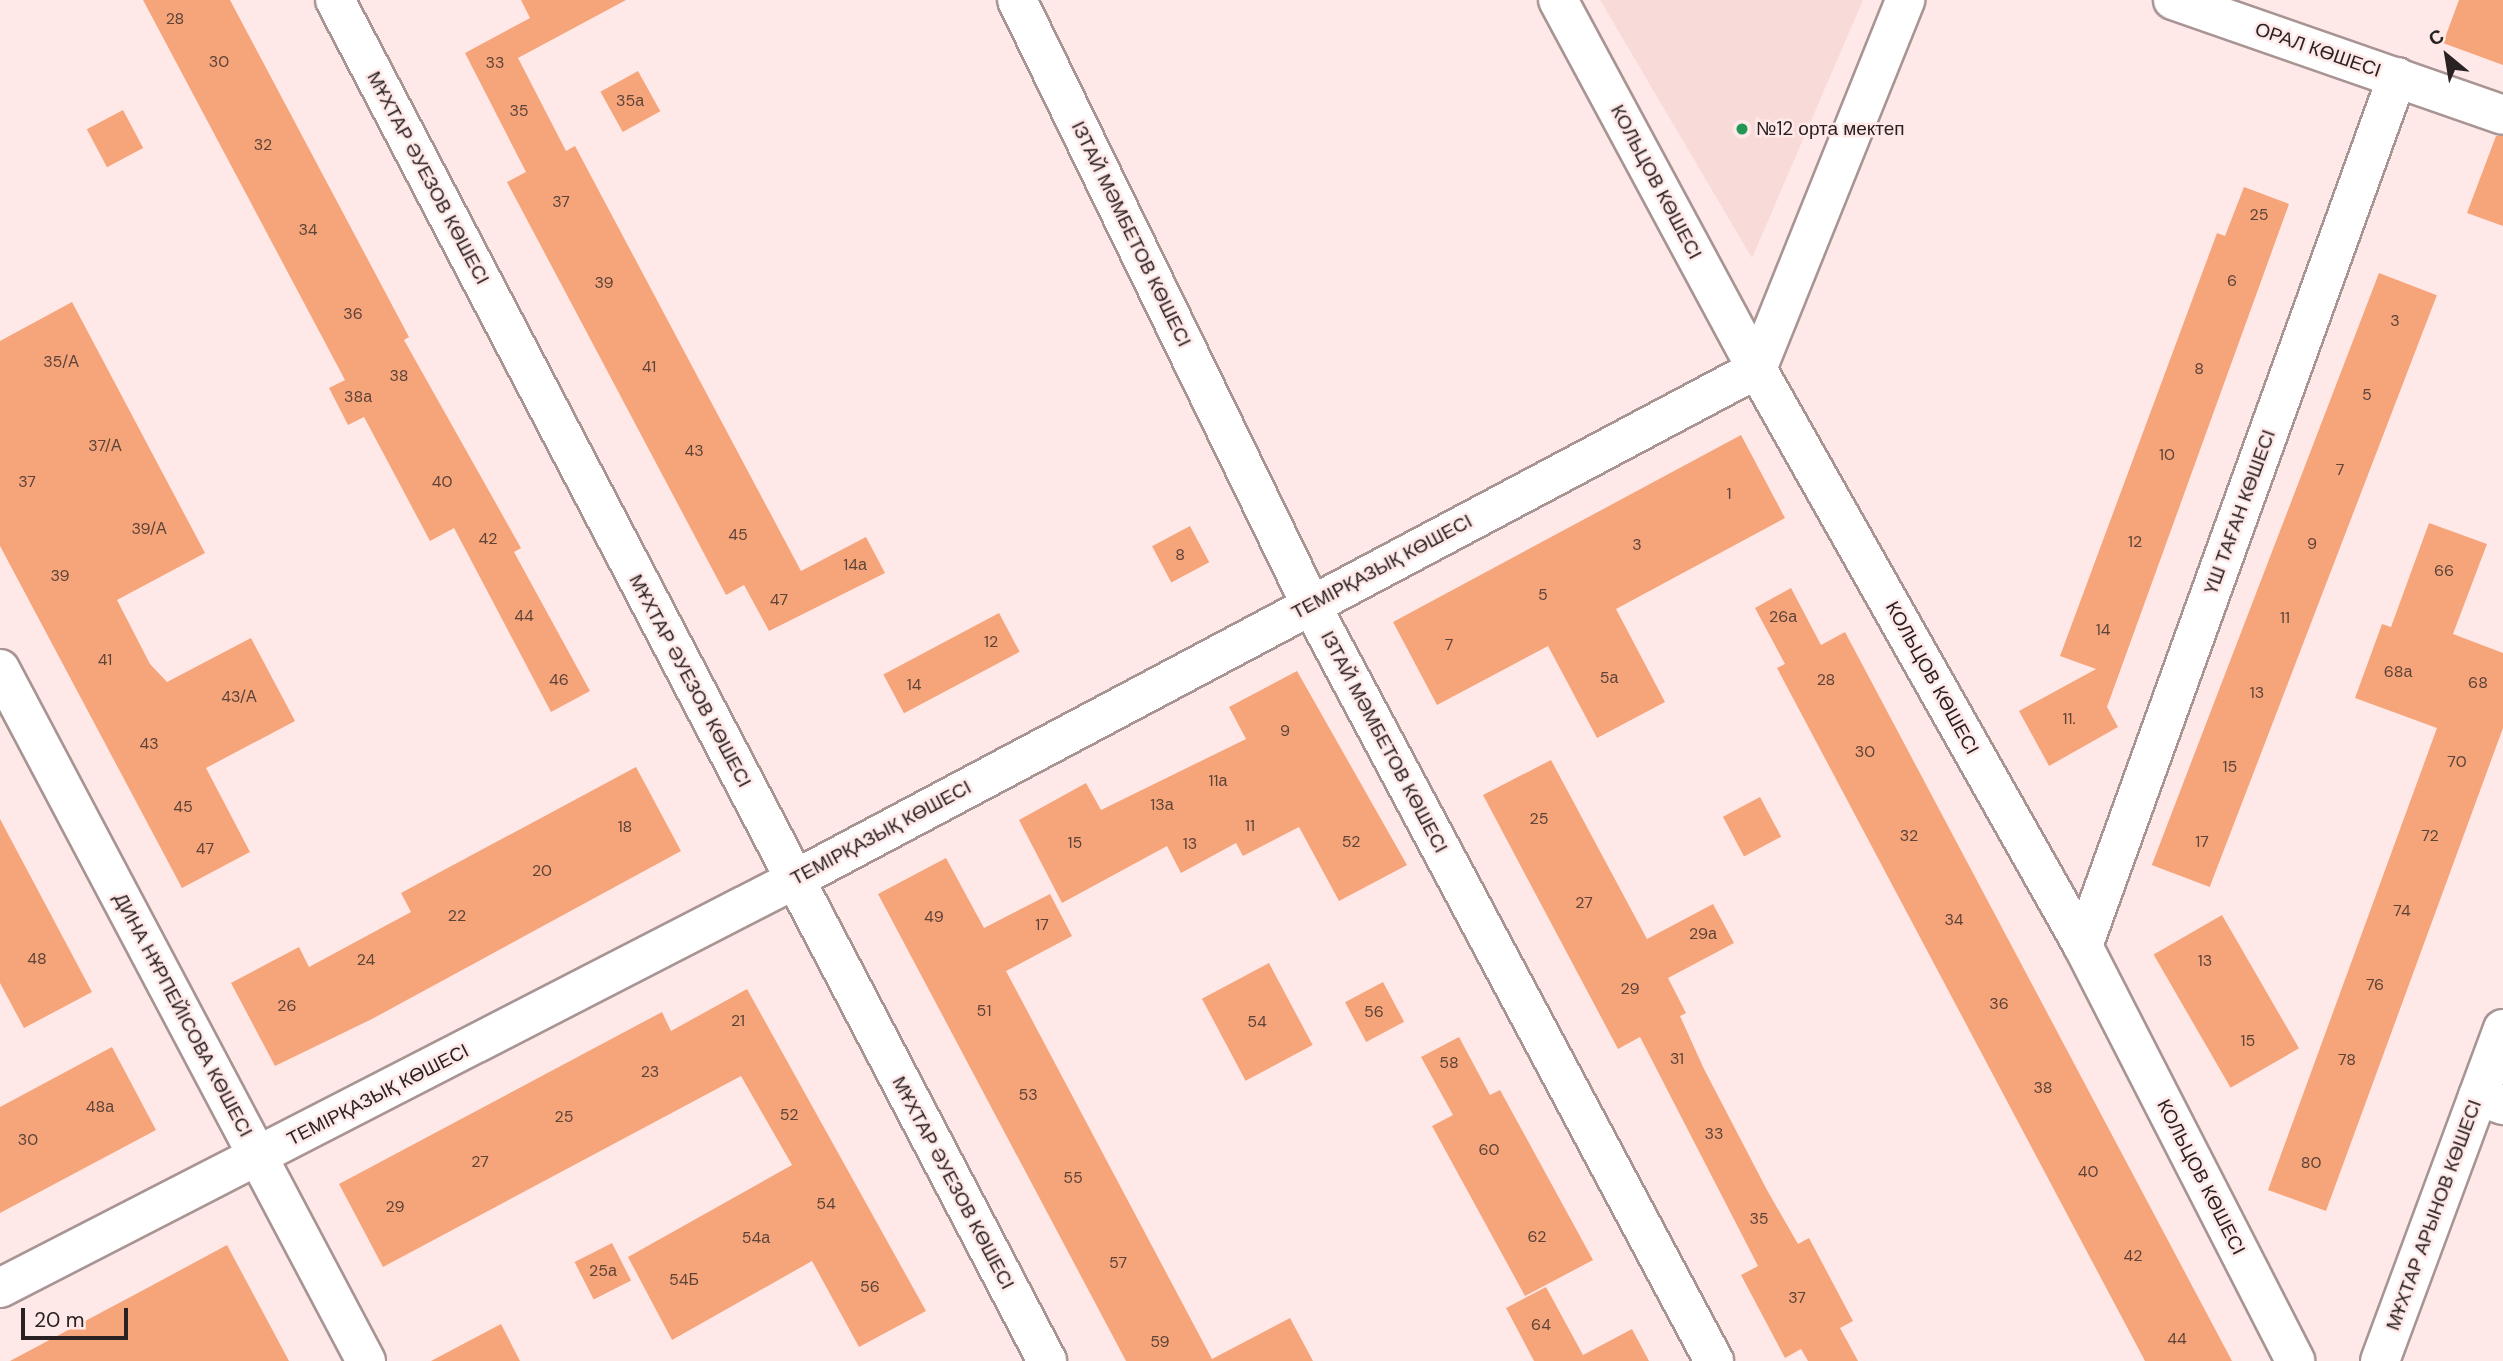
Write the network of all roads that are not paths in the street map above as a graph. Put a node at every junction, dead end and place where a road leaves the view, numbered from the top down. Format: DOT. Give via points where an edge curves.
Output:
graph roads {
  1 [pos="335,0"];
  2 [pos="1017,0"];
  3 [pos="1558,0"];
  4 [pos="1905,0"];
  5 [pos="2173,0"];
  6 [pos="2398,77"];
  7 [pos="2503,115"];
  8 [pos="1757,369"];
  9 [pos="1311,605"];
  10 [pos="0,669"];
  11 [pos="794,880"];
  12 [pos="2083,946"];
  13 [pos="2503,1029"];
  14 [pos="2490,1101"];
  15 [pos="259,1156"];
  16 [pos="0,1288"];
  17 [pos="366,1361"];
  18 [pos="1047,1361"];
  19 [pos="1714,1361"];
  20 [pos="2295,1361"];
  21 [pos="2380,1361"];
  1 -- 11 [label="street, МҰХТАР ӘУЕЗОВ КӨШЕСІ"];
  2 -- 9 [label="street, ІЗТАЙ МӘМБЕТОВ КӨШЕСІ"];
  3 -- 8 [label="street, КОЛЬЦОВ КӨШЕСІ"];
  4 -- 8 [label="street"];
  5 -- 6 [label="street, ОРАЛ КӨШЕСІ"];
  6 -- 7 [label="street, ОРАЛ КӨШЕСІ"];
  6 -- 12 [label="street, ҮШ ТАҒАН КӨШЕСІ"];
  8 -- 9 [label="street, ТЕМІРҚАЗЫҚ КӨШЕСІ"];
  8 -- 12 [label="street, КОЛЬЦОВ КӨШЕСІ"];
  9 -- 11 [label="street, ТЕМІРҚАЗЫҚ КӨШЕСІ"];
  9 -- 19 [label="street, ІЗТАЙ МӘМБЕТОВ КӨШЕСІ"];
  10 -- 15 [label="street, ДИНА НҰРПЕЙІСОВА КӨШЕСІ"];
  11 -- 15 [label="street, ТЕМІРҚАЗЫҚ КӨШЕСІ"];
  11 -- 18 [label="street, МҰХТАР ӘУЕЗОВ КӨШЕСІ"];
  12 -- 20 [label="street, КОЛЬЦОВ КӨШЕСІ"];
  13 -- 14 [label="street, МҰХТАР АРЫНОВ КӨШЕСІ"];
  14 -- 21 [label="street, МҰХТАР АРЫНОВ КӨШЕСІ"];
  15 -- 16 [label="street, ТЕМІРҚАЗЫҚ КӨШЕСІ"];
  15 -- 17 [label="street, ДИНА НҰРПЕЙІСОВА КӨШЕСІ"];
}
